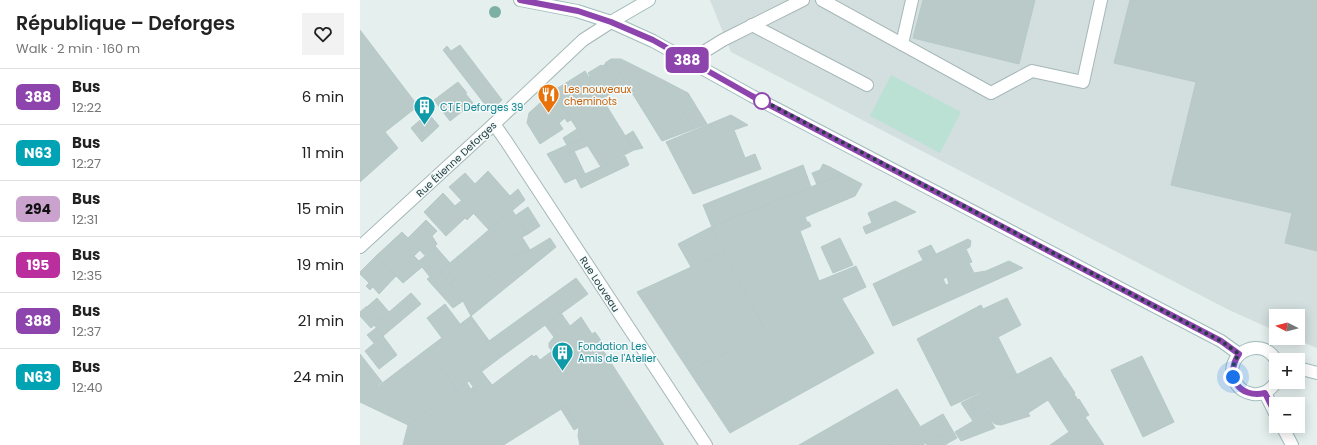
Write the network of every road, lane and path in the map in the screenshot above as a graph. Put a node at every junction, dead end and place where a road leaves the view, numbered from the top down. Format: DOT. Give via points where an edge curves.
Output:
graph roads {
  1 [pos="520,0"];
  2 [pos="648,0"];
  3 [pos="803,0"];
  4 [pos="822,0"];
  5 [pos="912,0"];
  6 [pos="1101,0"];
  7 [pos="611,22"];
  8 [pos="752,25"];
  9 [pos="902,44"];
  10 [pos="689,61"];
  11 [pos="867,85"];
  12 [pos="494,124"];
  13 [pos="360,247"];
  14 [pos="1271,353"];
  15 [pos="1239,354"];
  16 [pos="1305,370"];
  17 [pos="1317,373"];
  18 [pos="1271,389"];
  19 [pos="1265,393"];
  20 [pos="1269,401"];
  21 [pos="1286,433"];
  22 [pos="706,445"];
  23 [pos="1292,445"];
  1 -- 7 [label="main road" via="578,11"];
  2 -- 7 [label="main road, Rue Étienne Deforges"];
  3 -- 8 [label="main road"];
  4 -- 9 [label="main road"];
  5 -- 9 [label="main road"];
  6 -- 9 [label="main road" via="1083,82 1032,71 991,93"];
  7 -- 10 [label="main road" via="653,40"];
  7 -- 12 [label="main road, Rue Étienne Deforges" via="583,40"];
  8 -- 10 [label="main road"];
  8 -- 11 [label="main road"];
  10 -- 15 [label="main road" via="1221,341"];
  12 -- 13 [label="main road, Rue Étienne Deforges"];
  12 -- 22 [label="main road, Rue Louveau"];
  14 -- 15 [label="main road" via="1263,348 1254,347"];
  15 -- 19 [label="main road" via="1232,369 1236,384 1249,394"];
  16 -- 17 [label="main road"];
  18 -- 19 [label="main road"];
  19 -- 20 [label="main road"];
  21 -- 23 [label="main road"];
}
